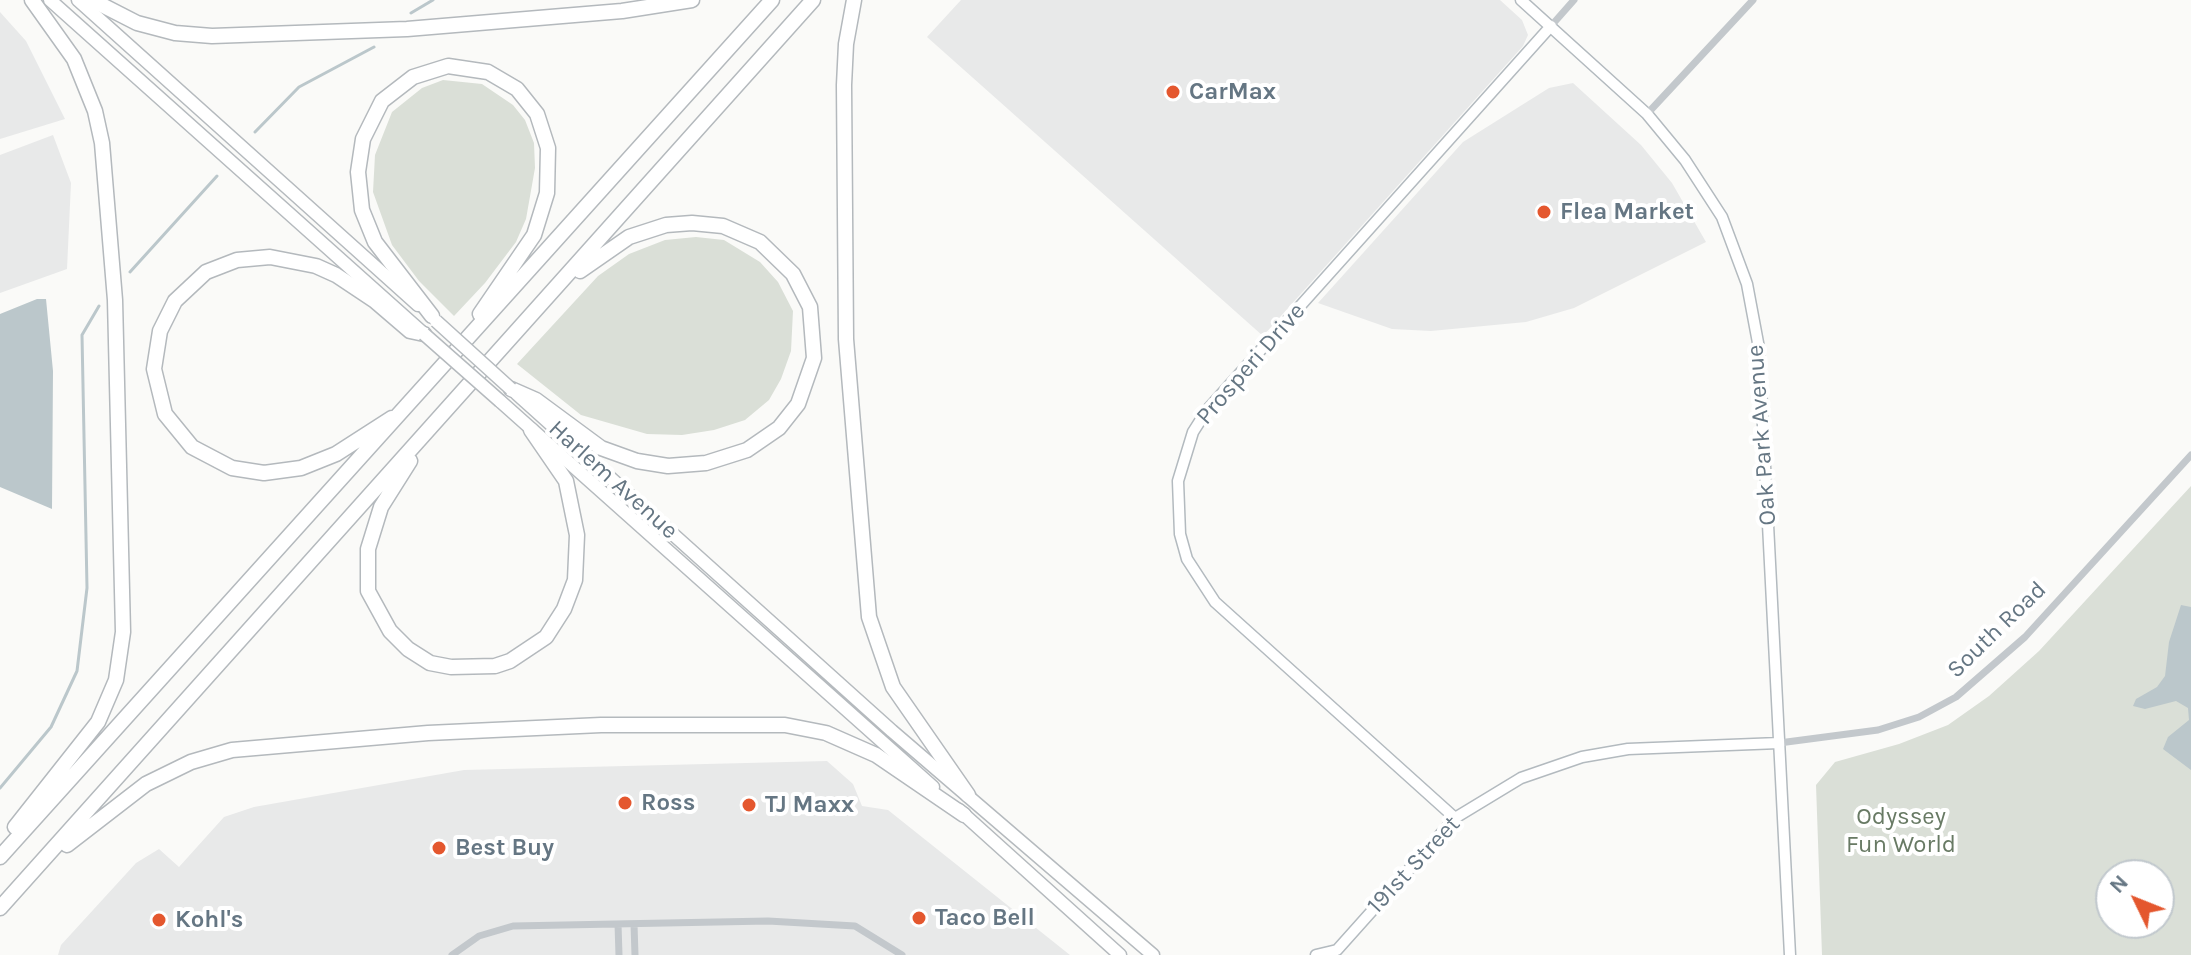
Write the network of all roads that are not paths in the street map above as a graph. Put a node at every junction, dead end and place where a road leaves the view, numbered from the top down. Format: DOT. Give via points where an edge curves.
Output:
graph roads {
  1 [pos="32,0"];
  2 [pos="50,0"];
  3 [pos="78,0"];
  4 [pos="92,0"];
  5 [pos="692,0"];
  6 [pos="772,0"];
  7 [pos="813,0"];
  8 [pos="854,0"];
  9 [pos="1521,0"];
  10 [pos="1574,0"];
  11 [pos="1753,0"];
  12 [pos="1551,26"];
  13 [pos="1647,114"];
  14 [pos="554,290"];
  15 [pos="434,319"];
  16 [pos="476,330"];
  17 [pos="424,334"];
  18 [pos="511,389"];
  19 [pos="409,407"];
  20 [pos="433,425"];
  21 [pos="531,430"];
  22 [pos="2191,455"];
  23 [pos="1779,743"];
  24 [pos="968,795"];
  25 [pos="964,815"];
  26 [pos="1455,818"];
  27 [pos="0,845"];
  28 [pos="0,857"];
  29 [pos="29,875"];
  30 [pos="0,908"];
  31 [pos="618,924"];
  32 [pos="634,924"];
  33 [pos="1337,952"];
  34 [pos="452,955"];
  35 [pos="619,955"];
  36 [pos="635,955"];
  37 [pos="902,955"];
  38 [pos="1120,955"];
  39 [pos="1153,955"];
  40 [pos="1316,955"];
  41 [pos="1790,955"];
  1 -- 27 [label="highway" via="74,59 102,143 115,300 123,632 116,680 98,722"];
  2 -- 17 [label="main road, Harlem Avenue"];
  3 -- 15 [label="main road, Harlem Avenue"];
  4 -- 5 [label="highway" via="137,23 212,36 407,29"];
  6 -- 16 [label="highway"];
  7 -- 14 [label="highway"];
  8 -- 24 [label="highway" via="844,85 846,339 869,617 900,699"];
  9 -- 12 [label="street, Oak Park Avenue"];
  10 -- 12 [label="street"];
  11 -- 13 [label="street"];
  12 -- 13 [label="street, Oak Park Avenue"];
  12 -- 26 [label="street, Prosperi Drive" via="1207,410 1193,432 1178,481 1180,534 1187,559 1215,602"];
  13 -- 23 [label="street, Oak Park Avenue" via="1722,217 1747,284 1759,348"];
  14 -- 18 [label="highway" via="641,232 681,223 730,228 769,248 800,285 814,325 810,376 789,417 760,443 720,460 680,465 637,461 601,448 536,400"];
  14 -- 20 [label="highway"];
  15 -- 16 [label="highway" via="388,263 371,233 358,188 359,156 369,123 392,91 430,70 468,67 496,75 527,99 544,129 549,159 545,204 534,235 481,311"];
  15 -- 18 [label="main road, Harlem Avenue, bridge"];
  16 -- 19 [label="highway"];
  17 -- 19 [label="highway" via="410,331 336,275 304,263 260,257 225,263 194,280 170,309 156,345 156,383 172,424 203,454 239,470 286,471 313,465"];
  17 -- 21 [label="main road, Harlem Avenue, bridge"];
  18 -- 24 [label="main road, Harlem Avenue"];
  19 -- 28 [label="highway"];
  20 -- 21 [label="highway" via="381,507 368,549 368,591 390,631 408,649 430,663 451,667 495,666 531,648 546,637 575,580 577,535 566,481"];
  20 -- 29 [label="highway"];
  21 -- 25 [label="main road, Harlem Avenue"];
  22 -- 23 [label="street, South Road" via="2025,637 1956,697 1919,717 1878,730"];
  23 -- 26 [label="street, 191st Street" via="1649,747 1582,757 1521,778"];
  23 -- 41 [label="street, Oak Park Avenue"];
  24 -- 39 [label="main road, Harlem Avenue"];
  25 -- 29 [label="highway" via="856,744 785,725 601,725 428,733 255,747 191,762 130,793"];
  25 -- 38 [label="main road, Harlem Avenue"];
  26 -- 33 [label="street, 191st Street"];
  29 -- 30 [label="highway"];
  31 -- 32 [label="street"];
  31 -- 34 [label="street" via="513,926 479,936"];
  31 -- 35 [label="street"];
  32 -- 36 [label="street"];
  32 -- 37 [label="street" via="815,921 855,926"];
  33 -- 40 [label="street, 191st Street"];
}
